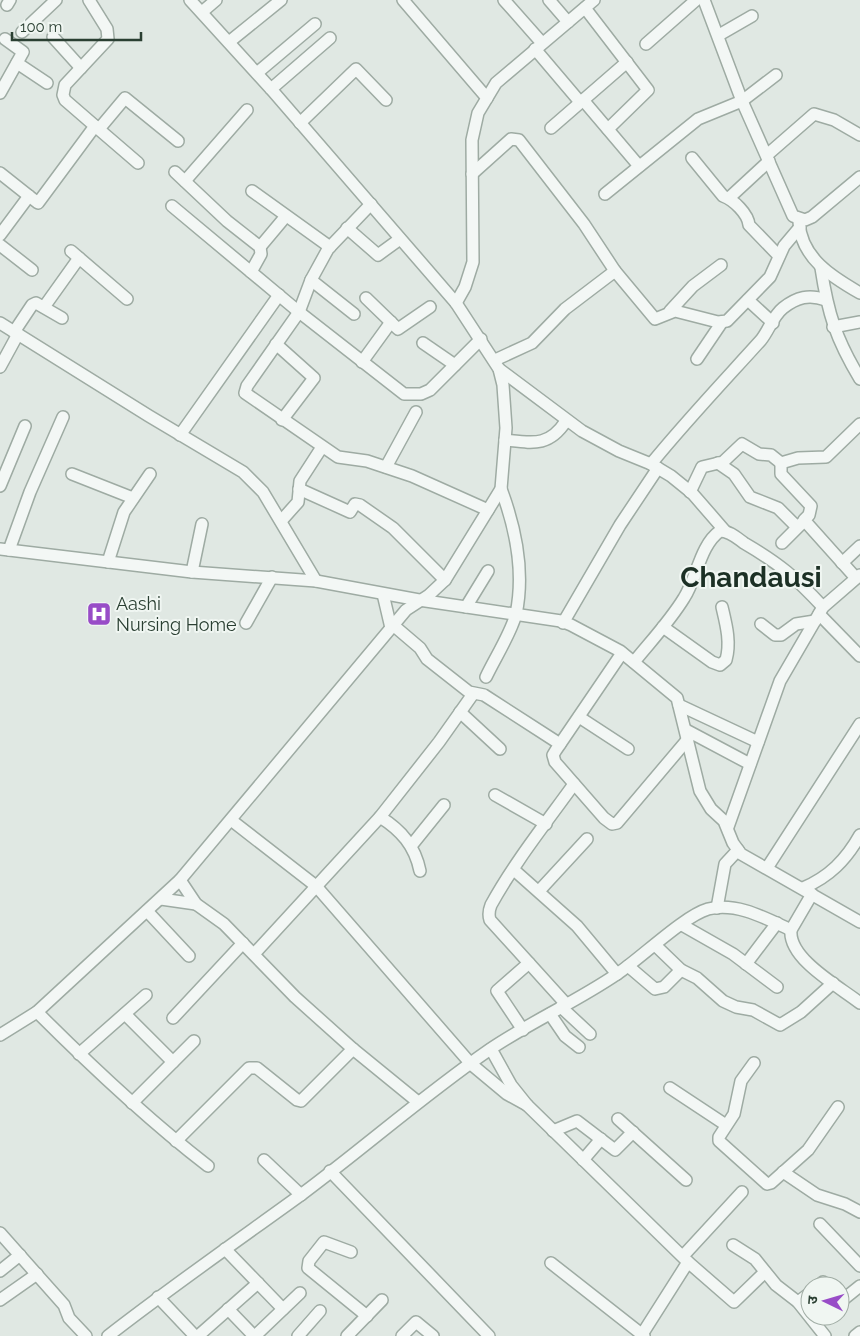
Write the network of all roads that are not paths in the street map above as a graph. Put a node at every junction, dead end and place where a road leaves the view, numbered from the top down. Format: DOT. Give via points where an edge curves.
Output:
graph roads {
  1 [pos="56,0"];
  2 [pos="89,0"];
  3 [pos="190,0"];
  4 [pos="216,0"];
  5 [pos="281,0"];
  6 [pos="403,0"];
  7 [pos="504,0"];
  8 [pos="549,0"];
  9 [pos="594,0"];
  10 [pos="696,0"];
  11 [pos="704,0"];
  12 [pos="585,8"];
  13 [pos="202,12"];
  14 [pos="752,16"];
  15 [pos="568,22"];
  16 [pos="315,24"];
  17 [pos="22,32"];
  18 [pos="719,35"];
  19 [pos="53,37"];
  20 [pos="330,38"];
  21 [pos="6,39"];
  22 [pos="229,42"];
  23 [pos="646,44"];
  24 [pos="539,46"];
  25 [pos="627,62"];
  26 [pos="18,63"];
  27 [pos="81,68"];
  28 [pos="256,73"];
  29 [pos="776,75"];
  30 [pos="47,83"];
  31 [pos="1,88"];
  32 [pos="271,89"];
  33 [pos="486,98"];
  34 [pos="386,100"];
  35 [pos="582,101"];
  36 [pos="742,101"];
  37 [pos="247,110"];
  38 [pos="300,123"];
  39 [pos="97,127"];
  40 [pos="550,128"];
  41 [pos="608,129"];
  42 [pos="860,135"];
  43 [pos="178,141"];
  44 [pos="692,158"];
  45 [pos="768,158"];
  46 [pos="138,163"];
  47 [pos="639,166"];
  48 [pos="175,172"];
  49 [pos="0,174"];
  50 [pos="472,174"];
  51 [pos="860,178"];
  52 [pos="185,181"];
  53 [pos="252,191"];
  54 [pos="605,194"];
  55 [pos="29,196"];
  56 [pos="729,198"];
  57 [pos="371,204"];
  58 [pos="172,206"];
  59 [pos="286,216"];
  60 [pos="800,223"];
  61 [pos="347,228"];
  62 [pos="0,235"];
  63 [pos="400,239"];
  64 [pos="0,244"];
  65 [pos="330,247"];
  66 [pos="260,248"];
  67 [pos="779,256"];
  68 [pos="721,265"];
  69 [pos="821,268"];
  70 [pos="32,270"];
  71 [pos="615,271"];
  72 [pos="251,272"];
  73 [pos="311,280"];
  74 [pos="859,291"];
  75 [pos="278,295"];
  76 [pos="366,298"];
  77 [pos="127,299"];
  78 [pos="748,300"];
  79 [pos="826,300"];
  80 [pos="456,303"];
  81 [pos="44,307"];
  82 [pos="430,307"];
  83 [pos="670,311"];
  84 [pos="299,312"];
  85 [pos="354,314"];
  86 [pos="62,318"];
  87 [pos="390,322"];
  88 [pos="722,322"];
  89 [pos="773,322"];
  90 [pos="860,322"];
  91 [pos="0,323"];
  92 [pos="833,327"];
  93 [pos="16,333"];
  94 [pos="481,339"];
  95 [pos="423,342"];
  96 [pos="276,344"];
  97 [pos="697,359"];
  98 [pos="362,362"];
  99 [pos="455,365"];
  100 [pos="497,365"];
  101 [pos="0,367"];
  102 [pos="860,379"];
  103 [pos="416,412"];
  104 [pos="63,417"];
  105 [pos="282,420"];
  106 [pos="566,421"];
  107 [pos="860,424"];
  108 [pos="25,426"];
  109 [pos="180,434"];
  110 [pos="505,440"];
  111 [pos="322,447"];
  112 [pos="718,463"];
  113 [pos="781,463"];
  114 [pos="655,466"];
  115 [pos="386,467"];
  116 [pos="72,474"];
  117 [pos="150,474"];
  118 [pos="0,486"];
  119 [pos="299,488"];
  120 [pos="501,489"];
  121 [pos="690,492"];
  122 [pos="133,498"];
  123 [pos="488,510"];
  124 [pos="281,522"];
  125 [pos="202,524"];
  126 [pos="801,524"];
  127 [pos="724,531"];
  128 [pos="782,543"];
  129 [pos="860,546"];
  130 [pos="4,550"];
  131 [pos="108,562"];
  132 [pos="842,562"];
  133 [pos="488,570"];
  134 [pos="192,572"];
  135 [pos="272,577"];
  136 [pos="859,577"];
  137 [pos="444,580"];
  138 [pos="316,581"];
  139 [pos="384,594"];
  140 [pos="418,600"];
  141 [pos="722,607"];
  142 [pos="466,608"];
  143 [pos="819,614"];
  144 [pos="516,615"];
  145 [pos="246,623"];
  146 [pos="564,623"];
  147 [pos="761,624"];
  148 [pos="392,626"];
  149 [pos="663,627"];
  150 [pos="622,653"];
  151 [pos="860,656"];
  152 [pos="634,662"];
  153 [pos="486,677"];
  154 [pos="473,694"];
  155 [pos="679,705"];
  156 [pos="460,712"];
  157 [pos="578,717"];
  158 [pos="860,724"];
  159 [pos="687,734"];
  160 [pos="758,742"];
  161 [pos="560,744"];
  162 [pos="500,749"];
  163 [pos="628,749"];
  164 [pos="750,764"];
  165 [pos="574,784"];
  166 [pos="495,795"];
  167 [pos="444,805"];
  168 [pos="380,817"];
  169 [pos="231,820"];
  170 [pos="546,824"];
  171 [pos="728,827"];
  172 [pos="860,835"];
  173 [pos="587,839"];
  174 [pos="411,846"];
  175 [pos="738,850"];
  176 [pos="767,868"];
  177 [pos="514,870"];
  178 [pos="420,871"];
  179 [pos="180,880"];
  180 [pos="316,886"];
  181 [pos="539,891"];
  182 [pos="808,891"];
  183 [pos="161,899"];
  184 [pos="196,904"];
  185 [pos="717,908"];
  186 [pos="147,911"];
  187 [pos="860,922"];
  188 [pos="777,923"];
  189 [pos="682,925"];
  190 [pos="791,930"];
  191 [pos="243,943"];
  192 [pos="655,946"];
  193 [pos="254,954"];
  194 [pos="189,956"];
  195 [pos="529,963"];
  196 [pos="746,964"];
  197 [pos="628,966"];
  198 [pos="681,970"];
  199 [pos="617,974"];
  200 [pos="833,983"];
  201 [pos="777,987"];
  202 [pos="146,995"];
  203 [pos="860,1002"];
  204 [pos="563,1006"];
  205 [pos="37,1012"];
  206 [pos="125,1014"];
  207 [pos="550,1014"];
  208 [pos="174,1018"];
  209 [pos="523,1030"];
  210 [pos="590,1034"];
  211 [pos="0,1035"];
  212 [pos="194,1042"];
  213 [pos="579,1047"];
  214 [pos="352,1049"];
  215 [pos="491,1049"];
  216 [pos="79,1054"];
  217 [pos="173,1062"];
  218 [pos="754,1063"];
  219 [pos="471,1064"];
  220 [pos="670,1088"];
  221 [pos="132,1102"];
  222 [pos="418,1102"];
  223 [pos="527,1105"];
  224 [pos="838,1107"];
  225 [pos="618,1118"];
  226 [pos="726,1125"];
  227 [pos="553,1131"];
  228 [pos="633,1132"];
  229 [pos="601,1139"];
  230 [pos="176,1142"];
  231 [pos="264,1160"];
  232 [pos="583,1160"];
  233 [pos="208,1166"];
  234 [pos="330,1171"];
  235 [pos="783,1172"];
  236 [pos="686,1180"];
  237 [pos="742,1192"];
  238 [pos="301,1195"];
  239 [pos="860,1212"];
  240 [pos="820,1224"];
  241 [pos="0,1233"];
  242 [pos="733,1246"];
  243 [pos="224,1249"];
  244 [pos="351,1252"];
  245 [pos="20,1255"];
  246 [pos="551,1263"];
  247 [pos="684,1265"];
  248 [pos="860,1266"];
  249 [pos="0,1271"];
  250 [pos="765,1272"];
  251 [pos="37,1274"];
  252 [pos="258,1283"];
  253 [pos="300,1293"];
  254 [pos="2,1295"];
  255 [pos="158,1297"];
  256 [pos="382,1300"];
  257 [pos="798,1302"];
  258 [pos="228,1309"];
  259 [pos="283,1309"];
  260 [pos="320,1311"];
  261 [pos="367,1316"];
  262 [pos="860,1332"];
  263 [pos="642,1335"];
  264 [pos="86,1336"];
  265 [pos="108,1336"];
  266 [pos="197,1336"];
  267 [pos="255,1336"];
  268 [pos="298,1336"];
  269 [pos="347,1336"];
  270 [pos="402,1336"];
  271 [pos="433,1336"];
  272 [pos="489,1336"];
  273 [pos="855,1336"];
  1 -- 17 [label="street"];
  2 -- 27 [label="street" via="107,29 108,39"];
  3 -- 13 [label="street"];
  4 -- 13 [label="street"];
  5 -- 22 [label="street"];
  6 -- 33 [label="street"];
  7 -- 24 [label="street"];
  8 -- 15 [label="street"];
  9 -- 12 [label="street"];
  10 -- 23 [label="street"];
  11 -- 18 [label="street"];
  12 -- 15 [label="street"];
  12 -- 25 [label="street"];
  13 -- 22 [label="street"];
  14 -- 18 [label="street"];
  15 -- 24 [label="street"];
  16 -- 28 [label="street"];
  18 -- 36 [label="street"];
  19 -- 27 [label="street"];
  20 -- 32 [label="street"];
  21 -- 26 [label="street" via="23,50"];
  22 -- 28 [label="street"];
  24 -- 33 [label="street" via="496,83"];
  24 -- 35 [label="street"];
  25 -- 35 [label="street"];
  25 -- 41 [label="street" via="648,90"];
  26 -- 30 [label="street"];
  26 -- 31 [label="street"];
  27 -- 39 [label="street" via="65,85 63,95"];
  28 -- 32 [label="street"];
  29 -- 36 [label="street"];
  32 -- 38 [label="street"];
  33 -- 50 [label="street" via="474,127"];
  34 -- 38 [label="street" via="356,69"];
  35 -- 40 [label="street"];
  35 -- 41 [label="street"];
  36 -- 45 [label="street"];
  36 -- 47 [label="street" via="698,119"];
  37 -- 52 [label="street"];
  38 -- 57 [label="street"];
  39 -- 43 [label="street" via="126,98"];
  39 -- 46 [label="street"];
  39 -- 55 [label="street" via="38,203"];
  41 -- 47 [label="street"];
  42 -- 45 [label="street" via="834,120 814,114"];
  44 -- 56 [label="street" via="723,196"];
  45 -- 56 [label="street"];
  45 -- 60 [label="street" via="789,210"];
  47 -- 54 [label="street"];
  48 -- 52 [label="street"];
  49 -- 55 [label="street"];
  50 -- 71 [label="street" via="511,138 519,140 584,224"];
  50 -- 80 [label="street" via="473,262"];
  51 -- 60 [label="street"];
  52 -- 66 [label="street"];
  53 -- 59 [label="street"];
  55 -- 62 [label="street"];
  56 -- 67 [label="street"];
  57 -- 61 [label="street"];
  57 -- 63 [label="street"];
  58 -- 72 [label="street"];
  59 -- 65 [label="street"];
  59 -- 66 [label="street"];
  60 -- 67 [label="street"];
  60 -- 69 [label="street" via="810,254"];
  61 -- 63 [label="street" via="378,255"];
  61 -- 65 [label="street"];
  63 -- 80 [label="street"];
  64 -- 70 [label="street"];
  65 -- 73 [label="street"];
  66 -- 72 [label="street" via="261,254"];
  67 -- 78 [label="street" via="770,277"];
  68 -- 83 [label="street"];
  69 -- 74 [label="street"];
  69 -- 79 [label="street"];
  71 -- 83 [label="street" via="656,319"];
  71 -- 100 [label="street" via="565,309 532,343"];
  72 -- 75 [label="street"];
  73 -- 84 [label="street"];
  73 -- 85 [label="street"];
  75 -- 84 [label="street"];
  75 -- 109 [label="street"];
  76 -- 87 [label="street"];
  77 -- 81 [label="street" via="75,255"];
  78 -- 88 [label="street"];
  78 -- 89 [label="street"];
  79 -- 89 [label="street" via="815,296 802,297 782,309"];
  79 -- 92 [label="street"];
  80 -- 94 [label="street"];
  81 -- 86 [label="street"];
  81 -- 93 [label="street" via="32,305"];
  82 -- 87 [label="street" via="401,328"];
  83 -- 88 [label="street"];
  84 -- 96 [label="street"];
  84 -- 98 [label="street"];
  87 -- 98 [label="street"];
  88 -- 97 [label="street"];
  89 -- 114 [label="street" via="766,334 692,413"];
  90 -- 92 [label="street"];
  91 -- 93 [label="street"];
  92 -- 102 [label="street" via="842,350"];
  93 -- 101 [label="street"];
  93 -- 109 [label="street"];
  94 -- 99 [label="street"];
  94 -- 100 [label="street"];
  95 -- 99 [label="street"];
  96 -- 105 [label="street" via="314,378"];
  96 -- 105 [label="street" via="245,393"];
  98 -- 99 [label="street" via="398,391 410,395 430,390"];
  100 -- 106 [label="street"];
  100 -- 110 [label="street" via="503,385"];
  103 -- 115 [label="street"];
  104 -- 130 [label="street"];
  105 -- 111 [label="street"];
  106 -- 110 [label="street" via="560,431 542,442"];
  106 -- 114 [label="street" via="619,451"];
  107 -- 113 [label="street" via="826,457 798,458"];
  108 -- 118 [label="street"];
  109 -- 124 [label="street" via="243,472 263,492"];
  110 -- 120 [label="street"];
  111 -- 115 [label="street" via="338,457"];
  111 -- 119 [label="street" via="300,481"];
  112 -- 113 [label="street" via="743,444 759,454 772,455"];
  112 -- 121 [label="street" via="702,467"];
  112 -- 126 [label="street" via="734,474 750,497 778,508"];
  113 -- 126 [label="street" via="781,474 811,506 810,515"];
  114 -- 121 [label="street"];
  114 -- 146 [label="street"];
  115 -- 123 [label="street" via="440,487"];
  116 -- 122 [label="street"];
  117 -- 122 [label="street"];
  119 -- 124 [label="street" via="298,502"];
  119 -- 137 [label="street" via="346,512 351,512 356,504 360,505 393,528"];
  120 -- 123 [label="street"];
  120 -- 144 [label="street" via="514,522 518,552"];
  121 -- 127 [label="street"];
  122 -- 131 [label="street" via="124,512"];
  123 -- 137 [label="street"];
  124 -- 138 [label="street"];
  125 -- 134 [label="street"];
  126 -- 128 [label="street"];
  126 -- 132 [label="street"];
  127 -- 143 [label="street" via="776,561 794,576"];
  127 -- 149 [label="street" via="714,535 707,546 694,581"];
  129 -- 132 [label="street"];
  130 -- 131 [label="street"];
  131 -- 134 [label="street"];
  132 -- 136 [label="street"];
  133 -- 142 [label="street"];
  134 -- 135 [label="street"];
  135 -- 138 [label="street"];
  135 -- 145 [label="street"];
  136 -- 143 [label="street"];
  137 -- 140 [label="street" via="429,595"];
  138 -- 139 [label="street"];
  139 -- 140 [label="street"];
  139 -- 148 [label="street"];
  140 -- 142 [label="street"];
  140 -- 148 [label="street"];
  141 -- 149 [label="street" via="728,630 726,660 722,664 712,662"];
  142 -- 144 [label="street"];
  143 -- 147 [label="street" via="780,635 775,635"];
  143 -- 151 [label="street"];
  143 -- 160 [label="street" via="780,681"];
  144 -- 146 [label="street"];
  144 -- 153 [label="street"];
  146 -- 150 [label="street" via="583,630"];
  148 -- 154 [label="street" via="420,648 427,659"];
  148 -- 169 [label="street"];
  149 -- 152 [label="street"];
  150 -- 152 [label="street"];
  150 -- 157 [label="street"];
  152 -- 155 [label="street" via="669,690"];
  154 -- 156 [label="street"];
  154 -- 161 [label="street" via="484,695"];
  155 -- 159 [label="street"];
  155 -- 160 [label="street"];
  156 -- 162 [label="street"];
  156 -- 168 [label="street"];
  157 -- 161 [label="street"];
  157 -- 163 [label="street"];
  158 -- 176 [label="street"];
  159 -- 164 [label="street"];
  159 -- 165 [label="street" via="617,823 608,822"];
  159 -- 171 [label="street" via="700,791"];
  160 -- 164 [label="street"];
  161 -- 165 [label="street" via="553,759"];
  164 -- 171 [label="street"];
  165 -- 170 [label="street"];
  166 -- 170 [label="street"];
  167 -- 174 [label="street"];
  168 -- 174 [label="street" via="403,834"];
  168 -- 180 [label="street"];
  169 -- 179 [label="street"];
  169 -- 180 [label="street"];
  170 -- 177 [label="street"];
  171 -- 175 [label="street"];
  172 -- 182 [label="street" via="838,867"];
  173 -- 181 [label="street"];
  174 -- 178 [label="street"];
  175 -- 176 [label="street"];
  175 -- 185 [label="street" via="725,864"];
  176 -- 182 [label="street"];
  177 -- 181 [label="street"];
  177 -- 195 [label="street" via="488,916"];
  179 -- 183 [label="street"];
  179 -- 184 [label="street"];
  180 -- 193 [label="street"];
  180 -- 219 [label="street"];
  181 -- 199 [label="street" via="577,926"];
  182 -- 187 [label="street"];
  182 -- 190 [label="street"];
  183 -- 184 [label="street"];
  183 -- 186 [label="street"];
  184 -- 191 [label="street"];
  185 -- 188 [label="street" via="737,908"];
  185 -- 189 [label="street" via="699,912"];
  186 -- 194 [label="street"];
  186 -- 205 [label="street"];
  188 -- 190 [label="street"];
  188 -- 196 [label="street"];
  189 -- 192 [label="street"];
  189 -- 196 [label="street" via="712,940"];
  190 -- 200 [label="street" via="793,944 801,955"];
  191 -- 193 [label="street"];
  191 -- 208 [label="street"];
  192 -- 197 [label="street"];
  192 -- 198 [label="street"];
  193 -- 214 [label="street"];
  195 -- 204 [label="street"];
  195 -- 209 [label="street" via="497,990"];
  196 -- 201 [label="street"];
  197 -- 198 [label="street" via="655,989 664,987"];
  197 -- 199 [label="street"];
  198 -- 200 [label="street" via="697,978 730,1005 753,1010 780,1025 801,1012"];
  199 -- 204 [label="street"];
  200 -- 203 [label="street"];
  202 -- 206 [label="street"];
  204 -- 207 [label="street"];
  204 -- 210 [label="street"];
  205 -- 211 [label="street"];
  205 -- 216 [label="street"];
  206 -- 216 [label="street"];
  206 -- 217 [label="street"];
  207 -- 209 [label="street"];
  207 -- 213 [label="street" via="565,1036"];
  209 -- 215 [label="street"];
  212 -- 217 [label="street"];
  214 -- 222 [label="street"];
  214 -- 230 [label="street" via="301,1101 256,1068 249,1068"];
  215 -- 219 [label="street"];
  215 -- 223 [label="street" via="511,1085"];
  216 -- 221 [label="street"];
  217 -- 221 [label="street"];
  218 -- 226 [label="street" via="741,1081 734,1114"];
  219 -- 222 [label="street"];
  219 -- 223 [label="street" via="507,1094"];
  220 -- 226 [label="street"];
  221 -- 230 [label="street"];
  222 -- 234 [label="street"];
  223 -- 227 [label="street"];
  224 -- 235 [label="street" via="816,1140"];
  225 -- 228 [label="street"];
  226 -- 235 [label="street" via="719,1140 765,1183 769,1184"];
  227 -- 229 [label="street" via="577,1121"];
  227 -- 232 [label="street"];
  228 -- 229 [label="street" via="615,1150"];
  228 -- 236 [label="street"];
  229 -- 232 [label="street"];
  230 -- 233 [label="street"];
  231 -- 238 [label="street"];
  232 -- 247 [label="street"];
  234 -- 238 [label="street"];
  234 -- 272 [label="street"];
  235 -- 239 [label="street" via="817,1195"];
  237 -- 247 [label="street"];
  238 -- 243 [label="street"];
  240 -- 248 [label="street"];
  241 -- 245 [label="street"];
  242 -- 250 [label="street" via="751,1255"];
  243 -- 252 [label="street"];
  243 -- 255 [label="street"];
  244 -- 261 [label="street" via="324,1242 309,1261 308,1268"];
  245 -- 249 [label="street"];
  245 -- 251 [label="street"];
  246 -- 263 [label="street"];
  247 -- 250 [label="street" via="734,1302"];
  247 -- 263 [label="street"];
  250 -- 257 [label="street"];
  251 -- 254 [label="street"];
  251 -- 264 [label="street"];
  252 -- 258 [label="street"];
  252 -- 259 [label="street"];
  253 -- 259 [label="street"];
  255 -- 265 [label="street"];
  255 -- 266 [label="street"];
  256 -- 261 [label="street"];
  258 -- 266 [label="street"];
  258 -- 267 [label="street"];
  259 -- 267 [label="street"];
  260 -- 268 [label="street"];
  261 -- 269 [label="street"];
  262 -- 273 [label="street"];
  270 -- 271 [label="street" via="416,1322"];
}
